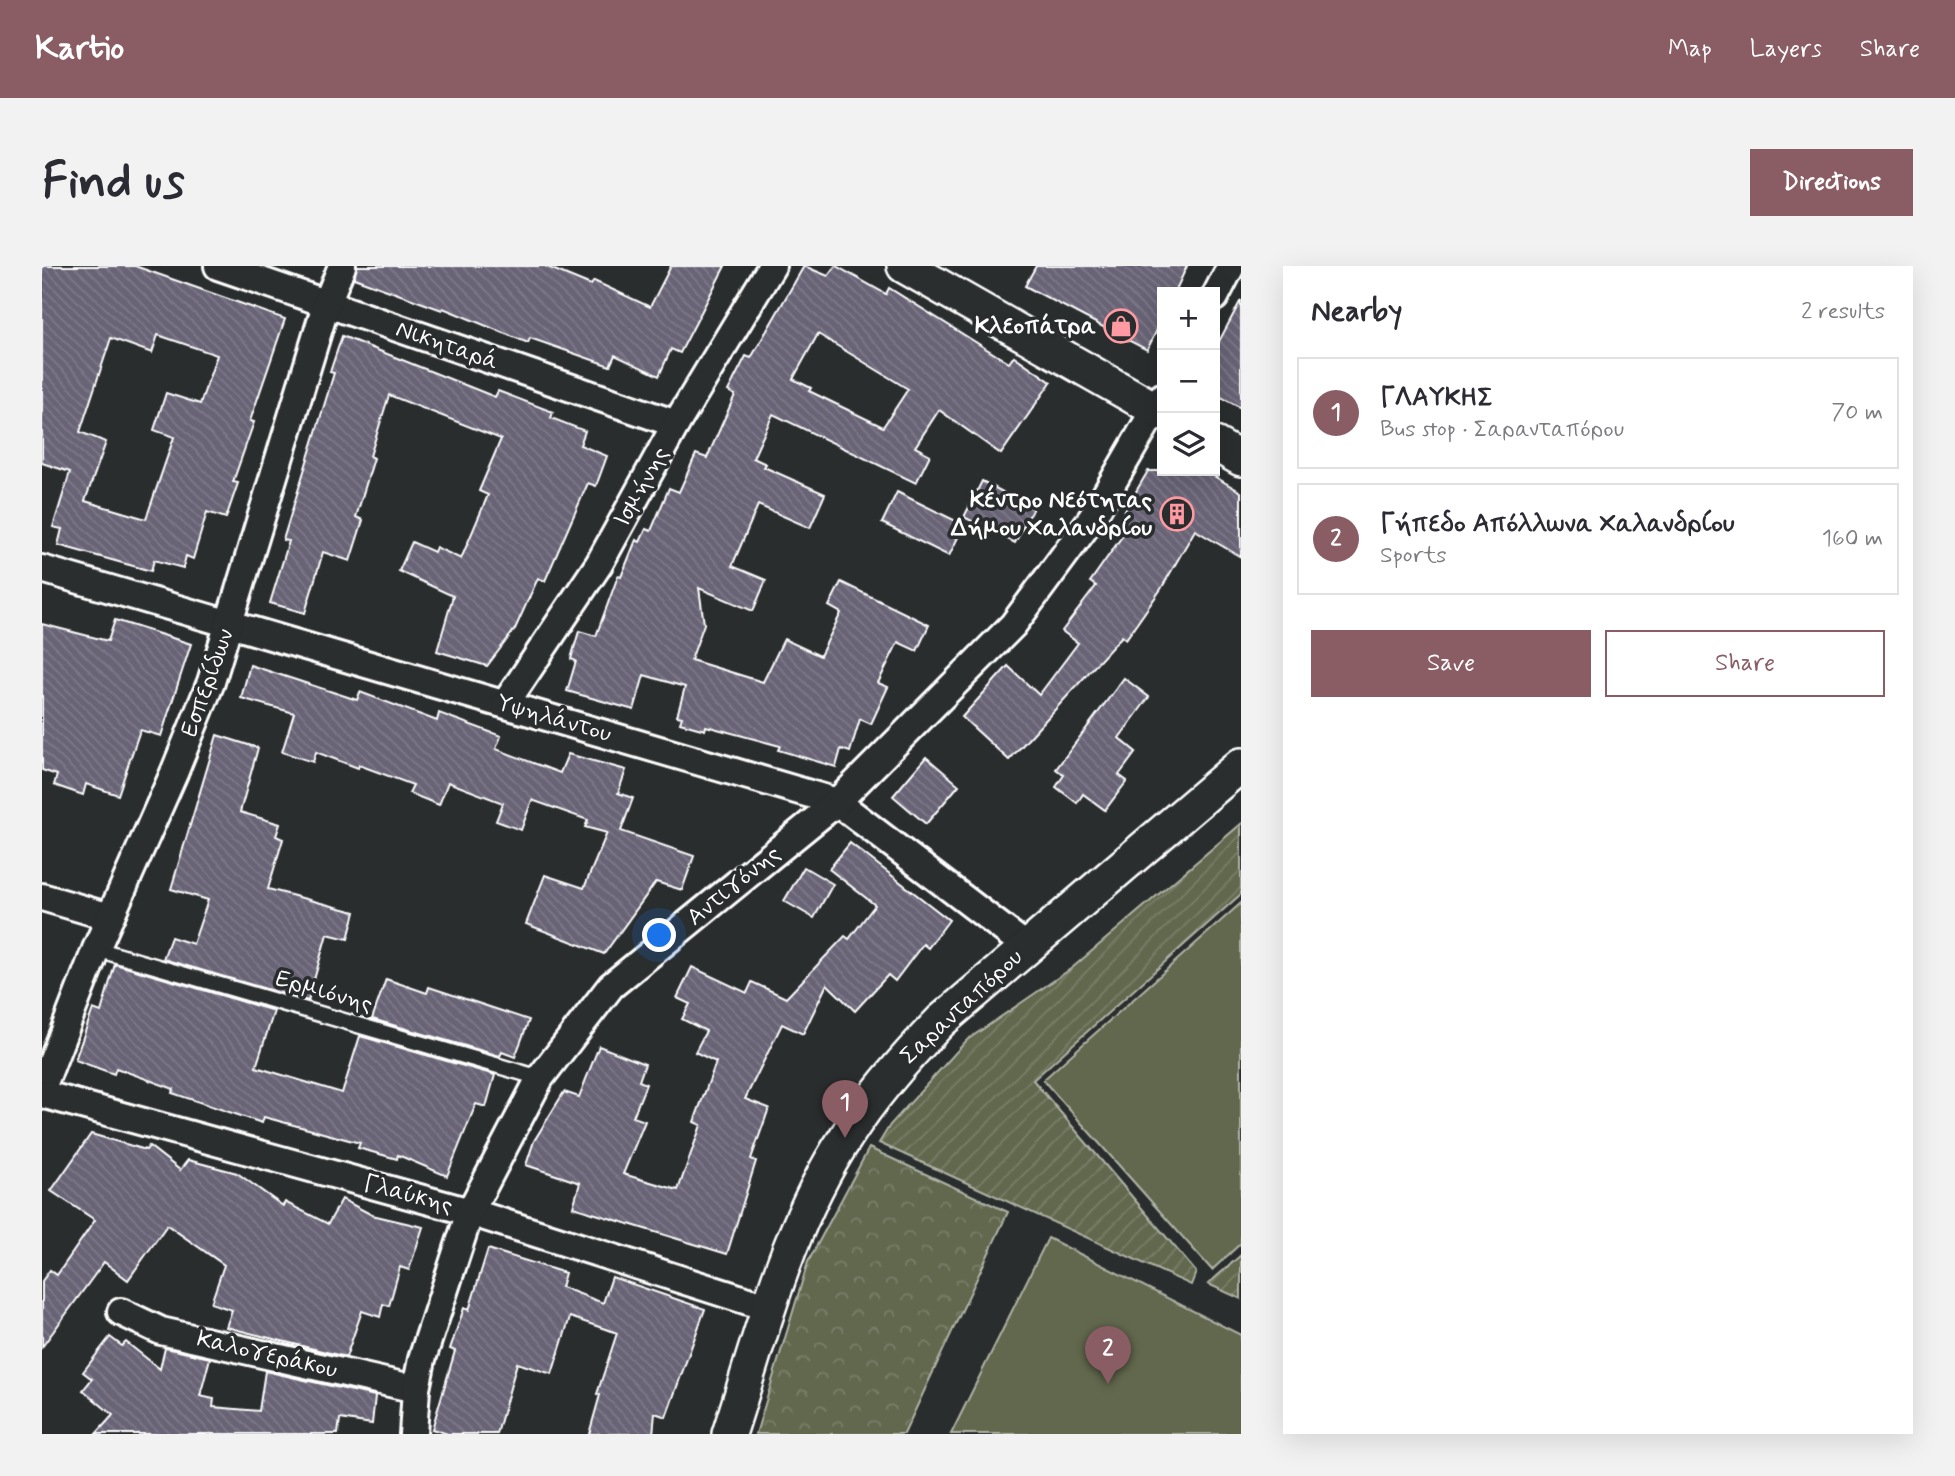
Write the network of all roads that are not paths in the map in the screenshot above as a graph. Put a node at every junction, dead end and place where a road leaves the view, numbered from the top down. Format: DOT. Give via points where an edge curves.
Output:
graph roads {
  1 [pos="218,266"];
  2 [pos="342,266"];
  3 [pos="772,266"];
  4 [pos="904,266"];
  5 [pos="1231,266"];
  6 [pos="1220,288"];
  7 [pos="326,305"];
  8 [pos="1157,404"];
  9 [pos="1157,411"];
  10 [pos="676,424"];
  11 [pos="1220,447"];
  12 [pos="1241,458"];
  13 [pos="42,569"];
  14 [pos="229,626"];
  15 [pos="505,704"];
  16 [pos="1241,765"];
  17 [pos="837,802"];
  18 [pos="42,897"];
  19 [pos="110,917"];
  20 [pos="1027,947"];
  21 [pos="96,948"];
  22 [pos="540,1079"];
  23 [pos="42,1088"];
  24 [pos="42,1094"];
  25 [pos="470,1212"];
  26 [pos="769,1308"];
  27 [pos="121,1312"];
  28 [pos="416,1389"];
  29 [pos="413,1434"];
  30 [pos="729,1434"];
  1 -- 7 [label="street, Νικηταρά"];
  2 -- 7 [label="street, Εσπερίδων"];
  3 -- 10 [label="street, Ισμήνης"];
  4 -- 8 [label="street"];
  5 -- 6 [label="street"];
  7 -- 10 [label="street, Νικηταρά"];
  7 -- 14 [label="street, Εσπερίδων"];
  9 -- 17 [label="street, Αντιγόνης" via="1092,518 1013,625"];
  10 -- 15 [label="street, Ισμήνης" via="599,564"];
  11 -- 12 [label="street"];
  13 -- 14 [label="street, Υψηλάντου"];
  14 -- 15 [label="street, Υψηλάντου"];
  14 -- 19 [label="street, Εσπερίδων" via="179,762"];
  15 -- 17 [label="street, Υψηλάντου"];
  16 -- 20 [label="street, Σαρανταπόρου"];
  17 -- 20 [label="street, Υψηλάντου"];
  17 -- 22 [label="street, Αντιγόνης" via="611,986"];
  18 -- 19 [label="street"];
  19 -- 21 [label="street, Εσπερίδων"];
  20 -- 26 [label="street, Σαρανταπόρου" via="940,1021 865,1108 813,1194"];
  21 -- 22 [label="lane, Ερμιόνης"];
  21 -- 23 [label="street, Εσπερίδων"];
  22 -- 25 [label="street, Αντιγόνης"];
  24 -- 25 [label="street, Γλαύκης"];
  25 -- 26 [label="street, Γλαύκης"];
  25 -- 28 [label="street, Αντιγόνης"];
  26 -- 30 [label="street, Σαρανταπόρου"];
  27 -- 28 [label="street, Καλογεράκου" via="161,1331"];
  28 -- 29 [label="street, Αντιγόνης"];
}
